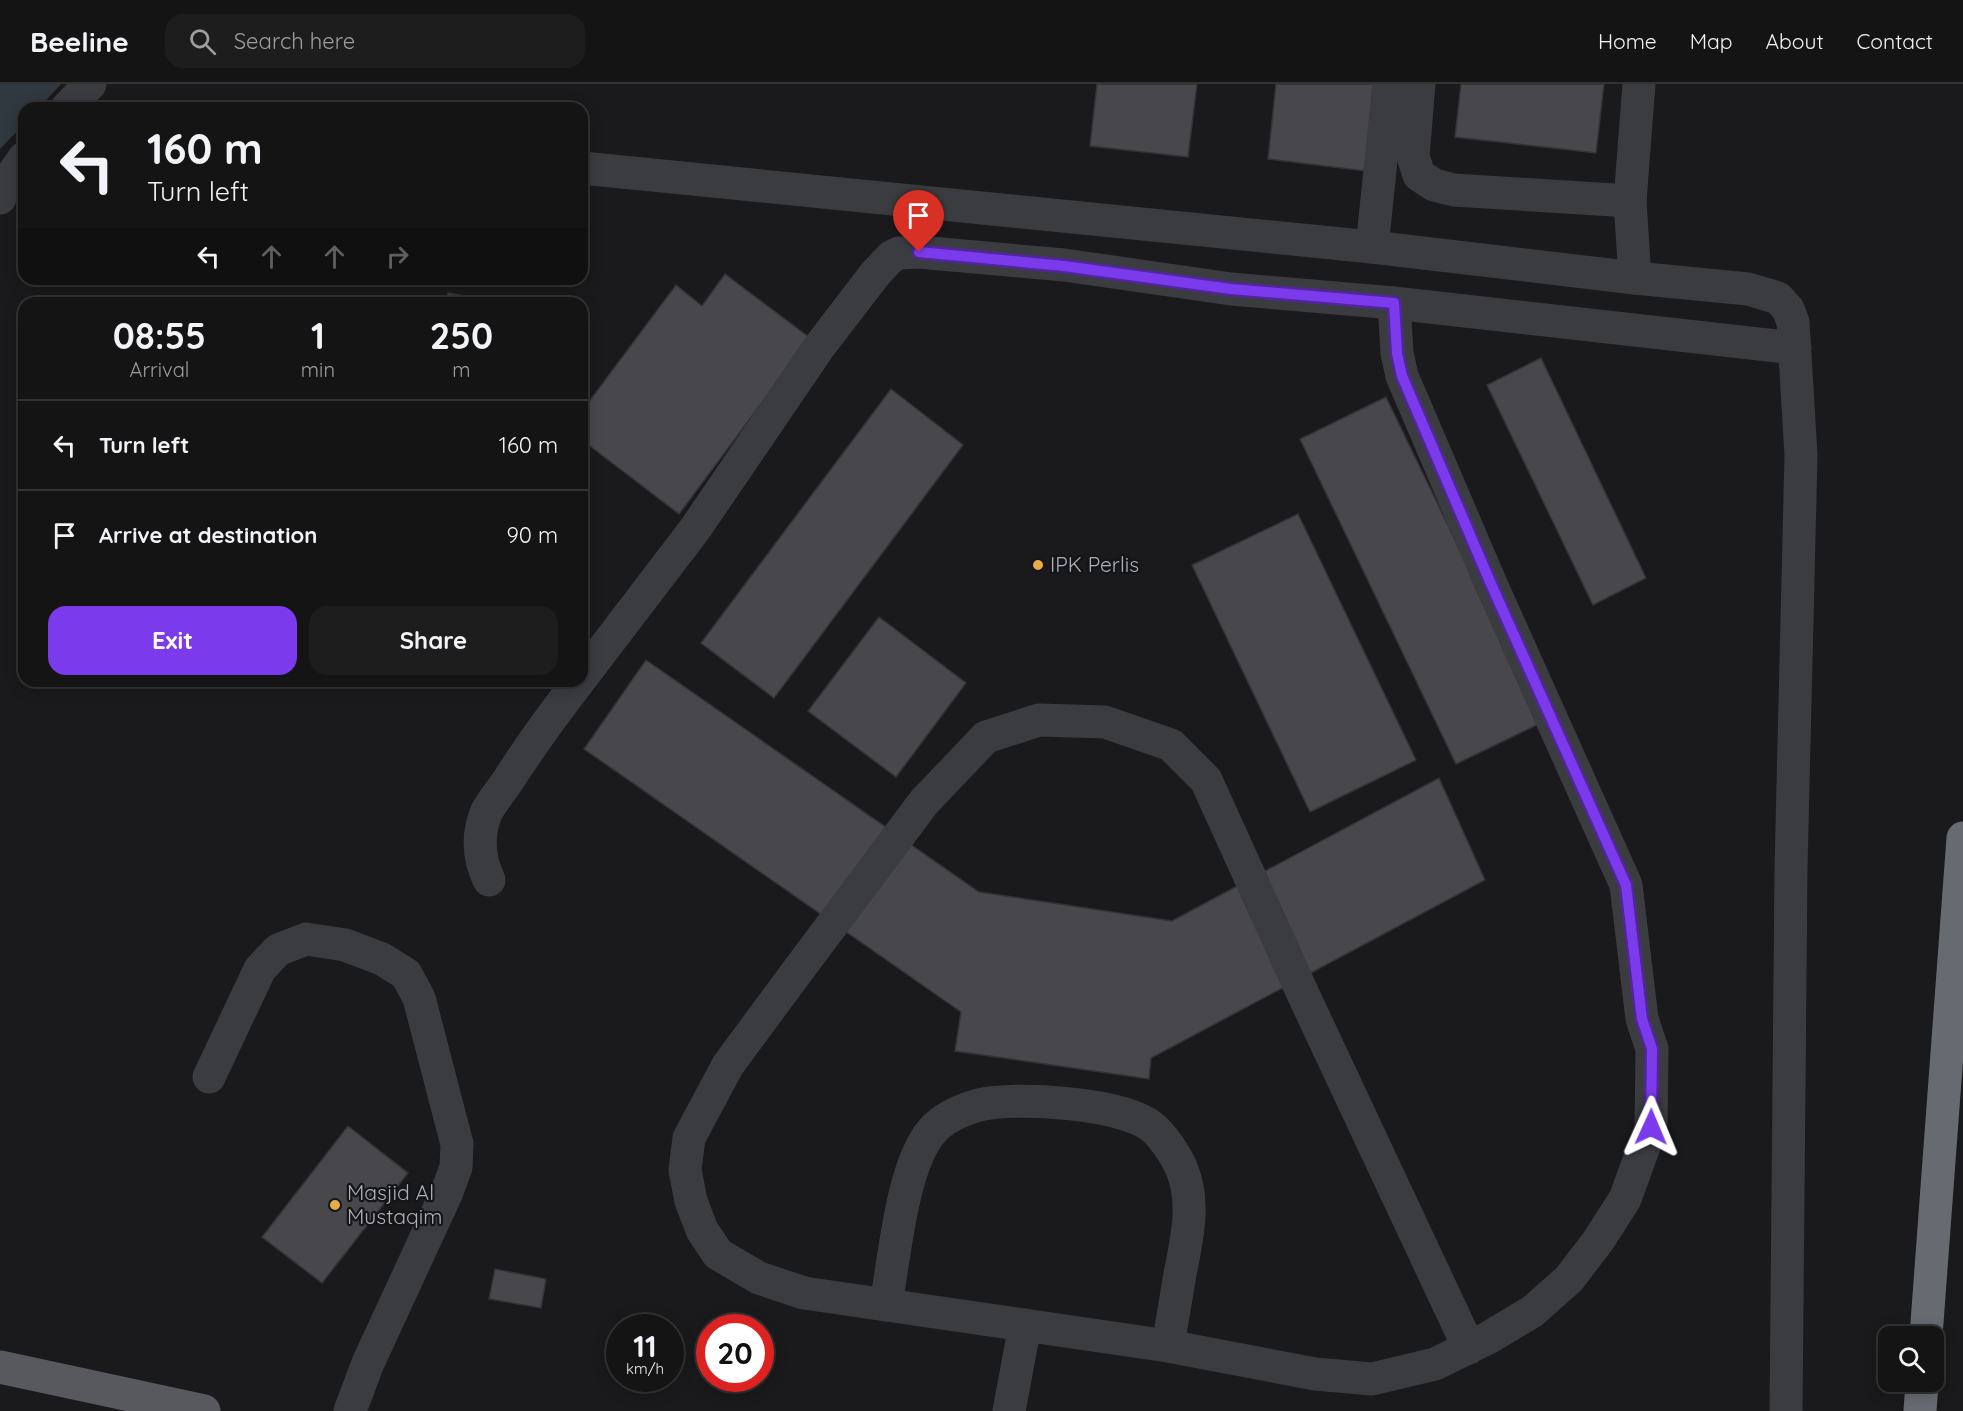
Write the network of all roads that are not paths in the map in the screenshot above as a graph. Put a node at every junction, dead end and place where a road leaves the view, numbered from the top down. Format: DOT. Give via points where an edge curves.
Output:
graph roads {
  1 [pos="90,84"];
  2 [pos="1389,84"];
  3 [pos="1419,84"];
  4 [pos="1639,84"];
  5 [pos="73,102"];
  6 [pos="18,167"];
  7 [pos="588,169"];
  8 [pos="0,198"];
  9 [pos="1630,201"];
  10 [pos="1372,247"];
  11 [pos="1635,278"];
  12 [pos="1394,303"];
  13 [pos="1795,348"];
  14 [pos="588,669"];
  15 [pos="574,687"];
  16 [pos="1963,838"];
  17 [pos="489,880"];
  18 [pos="208,1077"];
  19 [pos="886,1305"];
  20 [pos="1025,1325"];
  21 [pos="1927,1326"];
  22 [pos="1168,1346"];
  23 [pos="1469,1348"];
  24 [pos="0,1367"];
  25 [pos="1921,1392"];
  26 [pos="204,1411"];
  27 [pos="350,1411"];
  28 [pos="1009,1411"];
  29 [pos="1786,1411"];
  30 [pos="1920,1411"];
  1 -- 5 [label="street"];
  2 -- 10 [label="street"];
  3 -- 9 [label="street" via="1413,156 1419,175 1434,184 1454,190"];
  4 -- 9 [label="street"];
  6 -- 8 [label="street"];
  7 -- 10 [label="street"];
  9 -- 11 [label="street"];
  10 -- 11 [label="street"];
  11 -- 13 [label="street" via="1748,289 1778,298 1793,322"];
  12 -- 13 [label="street"];
  12 -- 14 [label="street" via="1231,289 1064,266 899,253 875,274 819,347 694,529"];
  12 -- 23 [label="street" via="1402,376 1626,885 1642,1019 1652,1049 1651,1127 1625,1199 1569,1279 1533,1311"];
  13 -- 29 [label="street" via="1800,454"];
  15 -- 17 [label="street" via="486,813 480,852"];
  16 -- 21 [label="highway"];
  18 -- 27 [label="street" via="260,969 279,950 306,939 345,945 382,959 406,974 419,998 458,1144 456,1167"];
  19 -- 20 [label="street"];
  19 -- 22 [label="street" via="903,1201 917,1156 931,1131 949,1116 1002,1102 1045,1102 1097,1109 1130,1115 1152,1127 1168,1146 1183,1176 1190,1221"];
  19 -- 23 [label="street" via="804,1293 759,1278 718,1254 702,1230 691,1201 685,1170 689,1138 728,1065 802,965 924,802 986,737 1040,720 1105,722 1171,745 1206,780"];
  20 -- 22 [label="street"];
  20 -- 28 [label="street"];
  22 -- 23 [label="street" via="1314,1374 1372,1379 1434,1364"];
  24 -- 26 [label="main road"];
  25 -- 30 [label="highway"];
}
